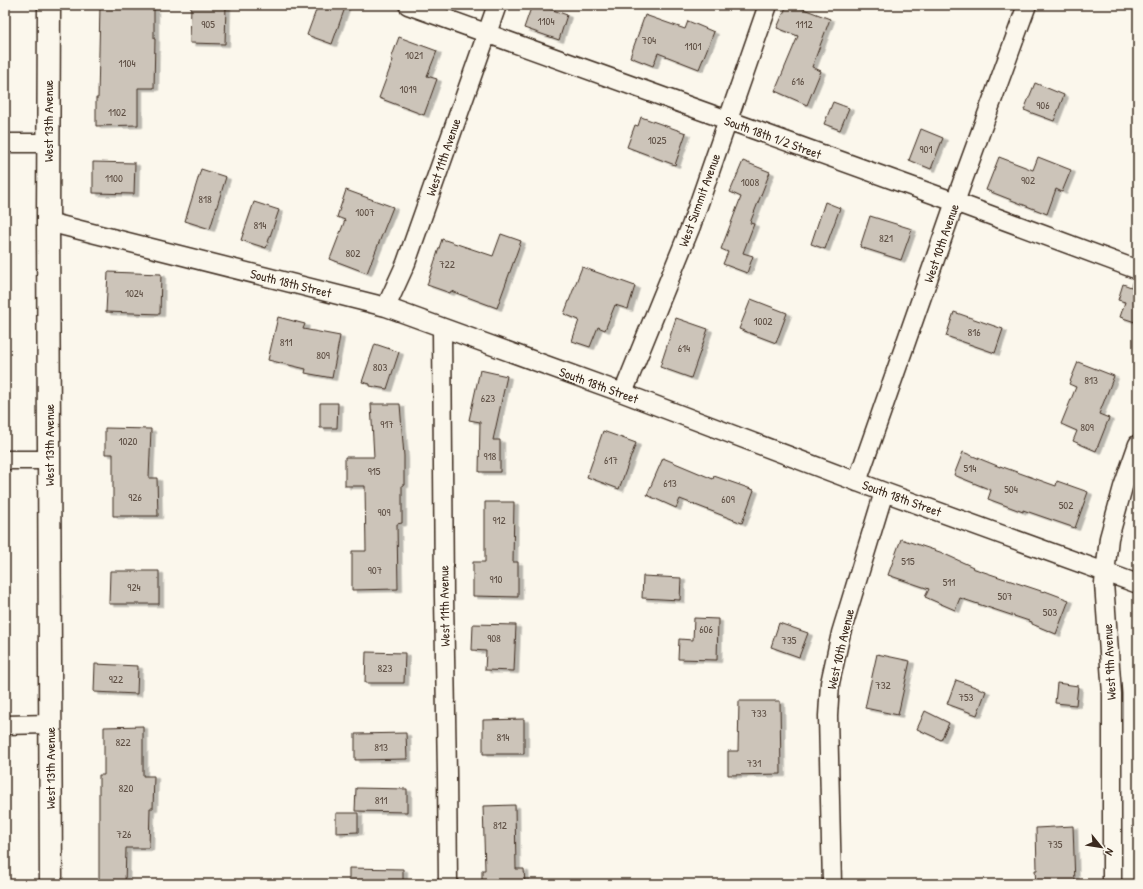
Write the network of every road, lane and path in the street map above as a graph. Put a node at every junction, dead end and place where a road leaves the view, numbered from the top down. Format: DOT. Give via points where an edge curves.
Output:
graph roads {
  1 [pos="49,5"];
  2 [pos="408,5"];
  3 [pos="497,5"];
  4 [pos="768,5"];
  5 [pos="1027,5"];
  6 [pos="487,33"];
  7 [pos="728,120"];
  8 [pos="5,143"];
  9 [pos="48,143"];
  10 [pos="955,202"];
  11 [pos="48,222"];
  12 [pos="1138,270"];
  13 [pos="386,307"];
  14 [pos="442,328"];
  15 [pos="623,393"];
  16 [pos="1138,444"];
  17 [pos="5,460"];
  18 [pos="49,460"];
  19 [pos="857,482"];
  20 [pos="884,492"];
  21 [pos="1105,573"];
  22 [pos="1138,584"];
  23 [pos="50,724"];
  24 [pos="5,725"];
  25 [pos="51,884"];
  26 [pos="448,884"];
  27 [pos="832,884"];
  28 [pos="1112,884"];
  1 -- 9 [label="street, West 13th Avenue"];
  2 -- 6 [label="street, South 18th 1/2 Street"];
  3 -- 6 [label="street, West 11th Avenue"];
  4 -- 7 [label="street, West Summit Avenue"];
  5 -- 10 [label="street, West 10th Avenue"];
  6 -- 7 [label="street, South 18th 1/2 Street"];
  6 -- 13 [label="street, West 11th Avenue" via="406,263"];
  7 -- 10 [label="street, South 18th 1/2 Street"];
  7 -- 15 [label="street, West Summit Avenue" via="691,226"];
  8 -- 9 [label="street"];
  9 -- 11 [label="street, West 13th Avenue"];
  10 -- 12 [label="street, South 18th 1/2 Street"];
  10 -- 19 [label="street, West 10th Avenue"];
  11 -- 13 [label="street, South 18th Street"];
  11 -- 18 [label="street, West 13th Avenue"];
  13 -- 14 [label="street, South 18th Street"];
  14 -- 15 [label="street, South 18th Street"];
  14 -- 26 [label="street, West 11th Avenue"];
  15 -- 19 [label="street, South 18th Street"];
  16 -- 21 [label="street, West 9th Avenue" via="1109,538"];
  17 -- 18 [label="street"];
  18 -- 23 [label="street, West 13th Avenue"];
  19 -- 20 [label="street, South 18th Street"];
  20 -- 21 [label="street, South 18th Street"];
  20 -- 27 [label="street, West 10th Avenue" via="841,633 830,683 828,716"];
  21 -- 22 [label="street, South 18th Street"];
  21 -- 28 [label="street, West 9th Avenue" via="1112,694"];
  23 -- 24 [label="street"];
  23 -- 25 [label="street, West 13th Avenue"];
}
